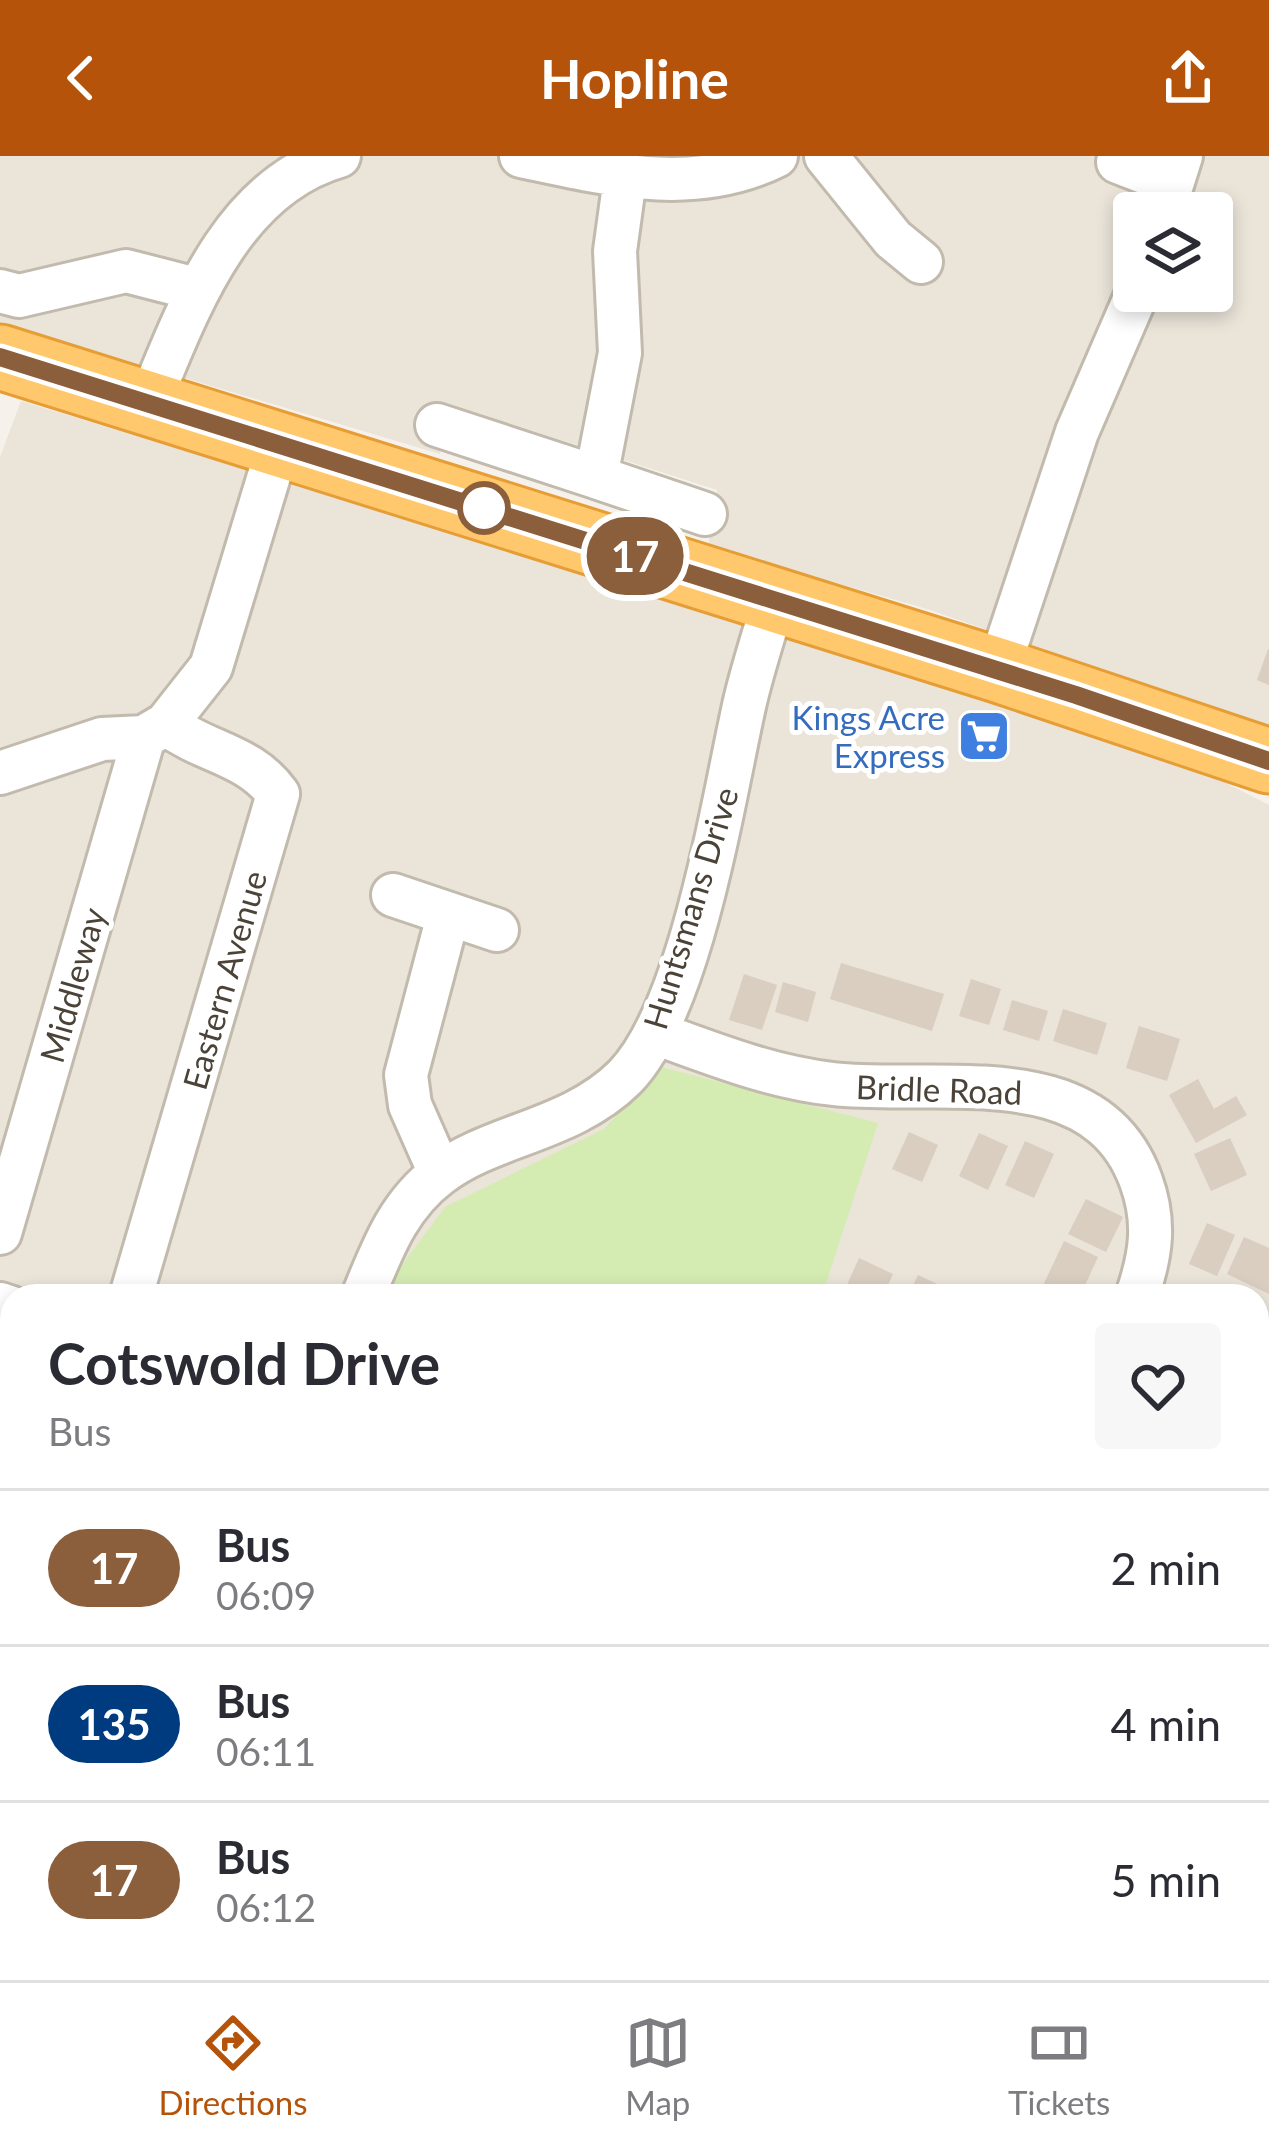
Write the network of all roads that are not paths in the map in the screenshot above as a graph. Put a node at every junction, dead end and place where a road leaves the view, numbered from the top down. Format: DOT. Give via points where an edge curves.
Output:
graph roads {
  1 [pos="521,156"];
  2 [pos="776,156"];
  3 [pos="826,156"];
  4 [pos="327,158"];
  5 [pos="1118,162"];
  6 [pos="625,178"];
  7 [pos="1172,184"];
  8 [pos="921,262"];
  9 [pos="196,289"];
  10 [pos="0,291"];
  11 [pos="1129,312"];
  12 [pos="0,357"];
  13 [pos="149,403"];
  14 [pos="437,425"];
  15 [pos="280,443"];
  16 [pos="596,478"];
  17 [pos="705,514"];
  18 [pos="774,600"];
  19 [pos="998,670"];
  20 [pos="155,730"];
  21 [pos="1269,761"];
  22 [pos="0,773"];
  23 [pos="393,896"];
  24 [pos="448,916"];
  25 [pos="497,930"];
  26 [pos="658,1034"];
  27 [pos="440,1173"];
  28 [pos="0,1233"];
  29 [pos="135,1284"];
  30 [pos="368,1284"];
  31 [pos="1140,1284"];
  1 -- 6 [label="street"];
  2 -- 6 [label="street" via="688,180"];
  3 -- 8 [label="street"];
  4 -- 9 [label="street" via="287,179 251,212"];
  5 -- 7 [label="street"];
  6 -- 16 [label="street" via="615,251 620,353"];
  9 -- 10 [label="street" via="126,271 19,296"];
  9 -- 13 [label="street"];
  11 -- 19 [label="street" via="1077,432"];
  12 -- 13 [label="highway"];
  13 -- 15 [label="highway"];
  14 -- 16 [label="street"];
  15 -- 18 [label="highway"];
  15 -- 20 [label="street" via="211,667"];
  16 -- 17 [label="street"];
  18 -- 19 [label="highway"];
  18 -- 26 [label="street, Huntsmans Drive" via="716,842"];
  19 -- 21 [label="highway"];
  20 -- 22 [label="street"];
  20 -- 28 [label="street, Middleway"];
  20 -- 29 [label="street, Eastern Avenue" via="260,768 278,794"];
  23 -- 24 [label="street"];
  24 -- 25 [label="street"];
  24 -- 27 [label="street" via="406,1076"];
  26 -- 27 [label="street, Huntsmans Drive" via="624,1078 578,1112"];
  26 -- 31 [label="street, Bridle Road" via="796,1079 1039,1092 1080,1107 1120,1140 1148,1202 1153,1235"];
  27 -- 30 [label="street, Huntsmans Drive" via="393,1223"];
}
